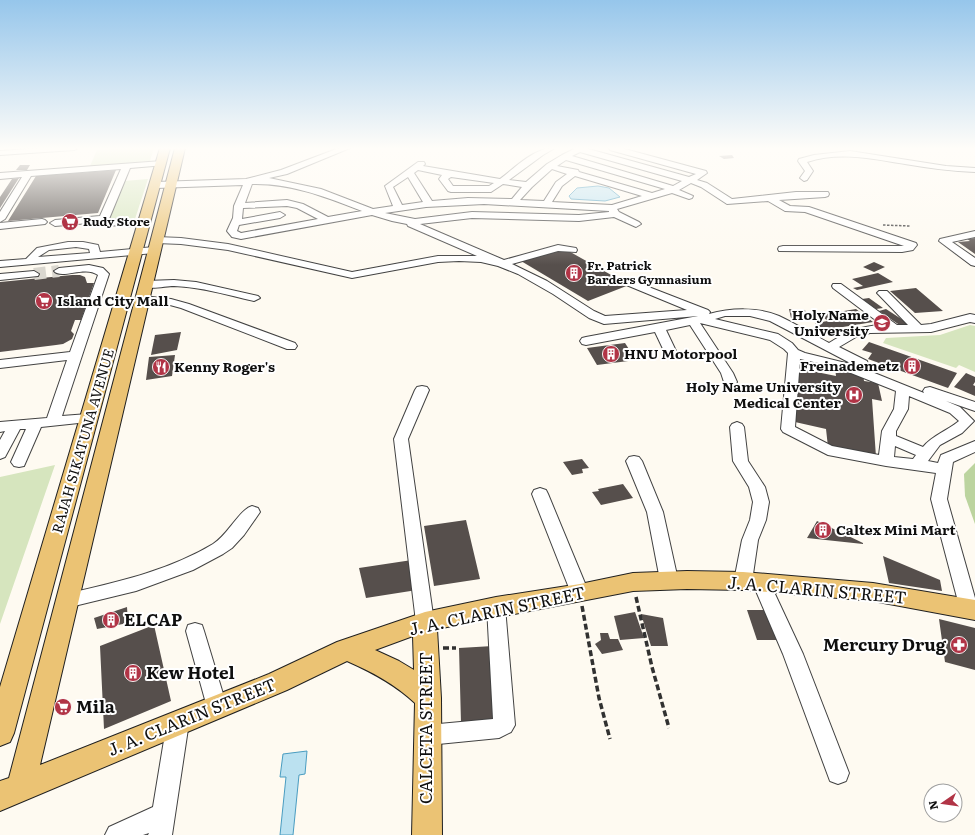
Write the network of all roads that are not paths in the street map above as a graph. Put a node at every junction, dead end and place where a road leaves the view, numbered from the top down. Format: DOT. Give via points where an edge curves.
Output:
graph roads {
  1 [pos="20,187"];
  2 [pos="118,187"];
  3 [pos="155,187"];
  4 [pos="170,187"];
  5 [pos="247,187"];
  6 [pos="299,187"];
  7 [pos="389,187"];
  8 [pos="423,187"];
  9 [pos="448,187"];
  10 [pos="493,187"];
  11 [pos="525,187"];
  12 [pos="557,187"];
  13 [pos="623,187"];
  14 [pos="662,187"];
  15 [pos="677,187"];
  16 [pos="706,187"];
  17 [pos="796,187"];
  18 [pos="672,190"];
  19 [pos="272,194"];
  20 [pos="825,194"];
  21 [pos="801,195"];
  22 [pos="652,196"];
  23 [pos="689,196"];
  24 [pos="770,198"];
  25 [pos="514,202"];
  26 [pos="547,203"];
  27 [pos="269,204"];
  28 [pos="429,204"];
  29 [pos="239,206"];
  30 [pos="399,208"];
  31 [pos="613,211"];
  32 [pos="373,212"];
  33 [pos="280,215"];
  34 [pos="579,218"];
  35 [pos="104,219"];
  36 [pos="395,219"];
  37 [pos="0,220"];
  38 [pos="329,221"];
  39 [pos="841,221"];
  40 [pos="42,222"];
  41 [pos="55,223"];
  42 [pos="236,223"];
  43 [pos="636,224"];
  44 [pos="143,225"];
  45 [pos="0,226"];
  46 [pos="822,226"];
  47 [pos="587,229"];
  48 [pos="975,234"];
  49 [pos="146,246"];
  50 [pos="783,249"];
  51 [pos="902,249"];
  52 [pos="572,250"];
  53 [pos="879,259"];
  54 [pos="503,263"];
  55 [pos="975,263"];
  56 [pos="0,264"];
  57 [pos="59,272"];
  58 [pos="34,274"];
  59 [pos="0,277"];
  60 [pos="628,282"];
  61 [pos="837,286"];
  62 [pos="144,292"];
  63 [pos="883,293"];
  64 [pos="254,298"];
  65 [pos="699,318"];
  66 [pos="975,319"];
  67 [pos="659,328"];
  68 [pos="919,329"];
  69 [pos="895,330"];
  70 [pos="586,342"];
  71 [pos="291,346"];
  72 [pos="829,348"];
  73 [pos="670,351"];
  74 [pos="794,353"];
  75 [pos="75,355"];
  76 [pos="0,364"];
  77 [pos="730,382"];
  78 [pos="908,387"];
  79 [pos="422,390"];
  80 [pos="975,407"];
  81 [pos="88,418"];
  82 [pos="53,422"];
  83 [pos="35,424"];
  84 [pos="15,426"];
  85 [pos="0,427"];
  86 [pos="737,427"];
  87 [pos="888,438"];
  88 [pos="975,446"];
  89 [pos="0,454"];
  90 [pos="921,459"];
  91 [pos="634,461"];
  92 [pos="886,461"];
  93 [pos="19,462"];
  94 [pos="101,463"];
  95 [pos="74,468"];
  96 [pos="944,469"];
  97 [pos="540,494"];
  98 [pos="252,512"];
  99 [pos="669,580"];
  100 [pos="753,583"];
  101 [pos="580,593"];
  102 [pos="66,600"];
  103 [pos="496,607"];
  104 [pos="972,609"];
  105 [pos="425,622"];
  106 [pos="195,631"];
  107 [pos="346,650"];
  108 [pos="8,685"];
  109 [pos="428,698"];
  110 [pos="217,707"];
  111 [pos="178,722"];
  112 [pos="0,733"];
  113 [pos="428,735"];
  114 [pos="838,773"];
  115 [pos="10,791"];
  116 [pos="162,824"];
  117 [pos="117,835"];
  118 [pos="427,835"];
  1 -- 37 [label="street"];
  2 -- 35 [label="street"];
  3 -- 44 [label="main road, RAJAH SIKATUNA AVENUE"];
  4 -- 49 [label="main road"];
  5 -- 29 [label="street"];
  6 -- 32 [label="street" via="318,191"];
  7 -- 30 [label="street"];
  8 -- 28 [label="street"];
  9 -- 10 [label="street" via="455,190"];
  11 -- 25 [label="street"];
  12 -- 26 [label="street"];
  13 -- 22 [label="street"];
  14 -- 18 [label="street"];
  15 -- 18 [label="street"];
  16 -- 24 [label="street" via="729,207"];
  17 -- 21 [label="street"];
  18 -- 22 [label="street"];
  18 -- 23 [label="street"];
  19 -- 27 [label="street"];
  20 -- 21 [label="street"];
  21 -- 24 [label="street"];
  22 -- 31 [label="street"];
  24 -- 39 [label="street" via="788,209 806,209"];
  25 -- 26 [label="street"];
  25 -- 28 [label="street"];
  26 -- 31 [label="street"];
  27 -- 29 [label="street"];
  27 -- 38 [label="street" via="287,203 300,206"];
  28 -- 30 [label="street"];
  29 -- 42 [label="street"];
  30 -- 32 [label="street"];
  31 -- 34 [label="street"];
  31 -- 43 [label="street"];
  32 -- 36 [label="street"];
  32 -- 38 [label="street"];
  33 -- 42 [label="street"];
  34 -- 36 [label="street" via="472,215 415,222"];
  34 -- 47 [label="street"];
  35 -- 41 [label="street"];
  35 -- 44 [label="street" via="105,222 111,223"];
  36 -- 54 [label="street"];
  38 -- 42 [label="street" via="241,236 234,235 232,231"];
  39 -- 46 [label="street"];
  39 -- 51 [label="street" via="912,245 910,248"];
  40 -- 45 [label="street"];
  44 -- 49 [label="main road, RAJAH SIKATUNA AVENUE"];
  48 -- 55 [label="street" via="944,241"];
  49 -- 54 [label="street" via="180,241 215,245 348,274 460,257"];
  49 -- 56 [label="street" via="95,255"];
  49 -- 62 [label="main road"];
  49 -- 81 [label="main road, RAJAH SIKATUNA AVENUE" via="116,328"];
  50 -- 51 [label="street"];
  51 -- 53 [label="street"];
  52 -- 54 [label="street" via="558,248"];
  54 -- 65 [label="street" via="559,293 591,316 604,320"];
  57 -- 75 [label="street" via="94,268 104,274"];
  58 -- 59 [label="street"];
  60 -- 65 [label="street"];
  61 -- 69 [label="street"];
  62 -- 64 [label="street" via="174,283 196,285"];
  62 -- 71 [label="street"];
  62 -- 94 [label="main road"];
  63 -- 68 [label="street"];
  65 -- 67 [label="street"];
  65 -- 72 [label="street" via="724,313 761,314 774,318"];
  65 -- 74 [label="street" via="774,337"];
  65 -- 77 [label="street" via="728,373"];
  66 -- 68 [label="street"];
  67 -- 70 [label="street"];
  67 -- 73 [label="street"];
  68 -- 69 [label="street"];
  69 -- 72 [label="street" via="870,329 852,334"];
  72 -- 78 [label="street"];
  74 -- 78 [label="street" via="814,360 839,364"];
  74 -- 92 [label="street" via="788,429 828,450"];
  75 -- 76 [label="street"];
  75 -- 82 [label="street"];
  78 -- 80 [label="street"];
  78 -- 87 [label="street"];
  78 -- 90 [label="street" via="955,410 967,421 957,430 935,442"];
  79 -- 105 [label="street" via="401,439"];
  81 -- 82 [label="street"];
  81 -- 95 [label="main road, RAJAH SIKATUNA AVENUE"];
  82 -- 83 [label="street"];
  83 -- 84 [label="street"];
  83 -- 93 [label="street"];
  84 -- 85 [label="street"];
  84 -- 89 [label="street"];
  86 -- 100 [label="street" via="741,461 757,487 761,502 758,520 750,540"];
  87 -- 90 [label="street"];
  87 -- 92 [label="street"];
  88 -- 96 [label="street" via="946,459"];
  90 -- 92 [label="street"];
  90 -- 96 [label="street"];
  91 -- 99 [label="street" via="655,512"];
  94 -- 95 [label="main road"];
  94 -- 102 [label="main road"];
  95 -- 108 [label="main road, RAJAH SIKATUNA AVENUE"];
  96 -- 104 [label="street" via="939,499"];
  97 -- 101 [label="street"];
  98 -- 102 [label="street" via="222,547 194,562 159,577"];
  99 -- 100 [label="main road, J. A. CLARIN STREET"];
  99 -- 101 [label="main road, J. A. CLARIN STREET" via="633,582"];
  100 -- 104 [label="main road, J. A. CLARIN STREET" via="873,592"];
  100 -- 114 [label="street" via="795,661"];
  101 -- 103 [label="main road, J. A. CLARIN STREET"];
  102 -- 115 [label="main road"];
  103 -- 105 [label="main road, J. A. CLARIN STREET"];
  103 -- 113 [label="street" via="504,725 499,728"];
  105 -- 107 [label="main road, J. A. CLARIN STREET"];
  105 -- 109 [label="main road, CALCETA STREET"];
  106 -- 110 [label="street"];
  107 -- 109 [label="main road" via="396,671"];
  107 -- 110 [label="main road, J. A. CLARIN STREET"];
  108 -- 112 [label="main road, RAJAH SIKATUNA AVENUE"];
  109 -- 113 [label="main road, CALCETA STREET"];
  110 -- 111 [label="main road, J. A. CLARIN STREET"];
  111 -- 115 [label="main road, J. A. CLARIN STREET"];
  111 -- 116 [label="street"];
  113 -- 118 [label="main road, CALCETA STREET"];
  116 -- 117 [label="street"];
}
